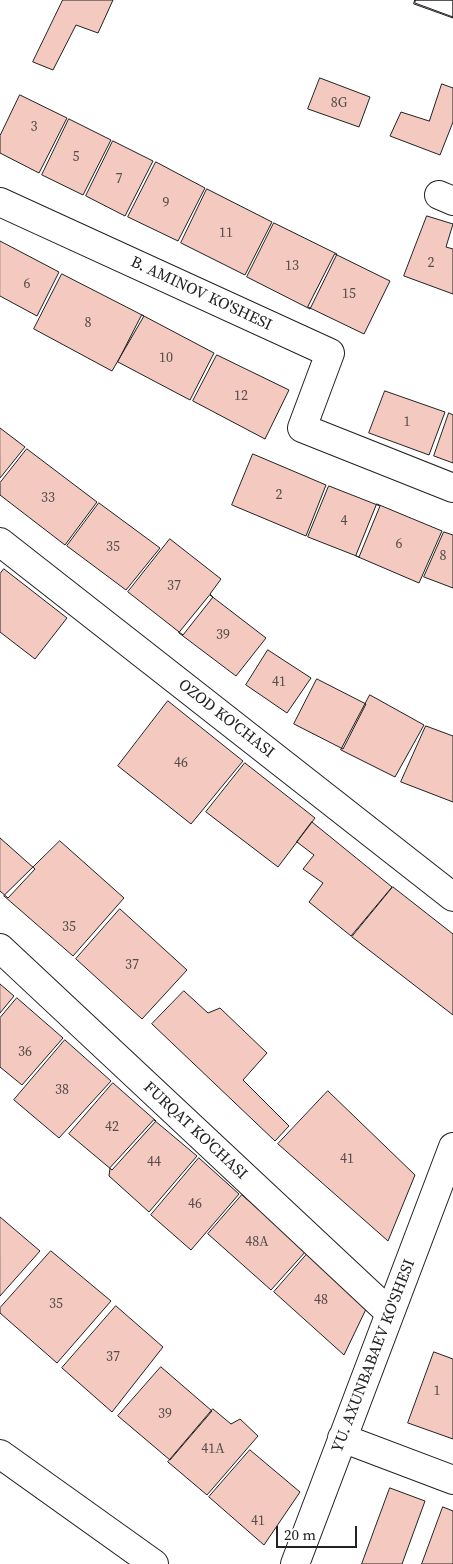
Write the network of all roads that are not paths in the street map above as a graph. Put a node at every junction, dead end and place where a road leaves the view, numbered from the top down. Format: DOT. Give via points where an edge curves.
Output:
graph roads {
  1 [pos="0,202"];
  2 [pos="453,488"];
  3 [pos="0,542"];
  4 [pos="453,897"];
  5 [pos="0,948"];
  6 [pos="453,1147"];
  7 [pos="390,1313"];
  8 [pos="342,1438"];
  9 [pos="0,1454"];
  10 [pos="453,1480"];
  11 [pos="154,1564"];
  12 [pos="295,1564"];
  1 -- 2 [label="street, B. AMINOV KO'SHESI" via="330,353 302,428"];
  3 -- 4 [label="street, OZOD KO'CHASI"];
  5 -- 7 [label="street, FURQAT KO'CHASI"];
  6 -- 7 [label="street, YU. AXUNBABAEV KO'SHESI"];
  7 -- 8 [label="street, YU. AXUNBABAEV KO'SHESI"];
  8 -- 10 [label="street"];
  8 -- 12 [label="street, YU. AXUNBABAEV KO'SHESI"];
  9 -- 11 [label="street"];
}
